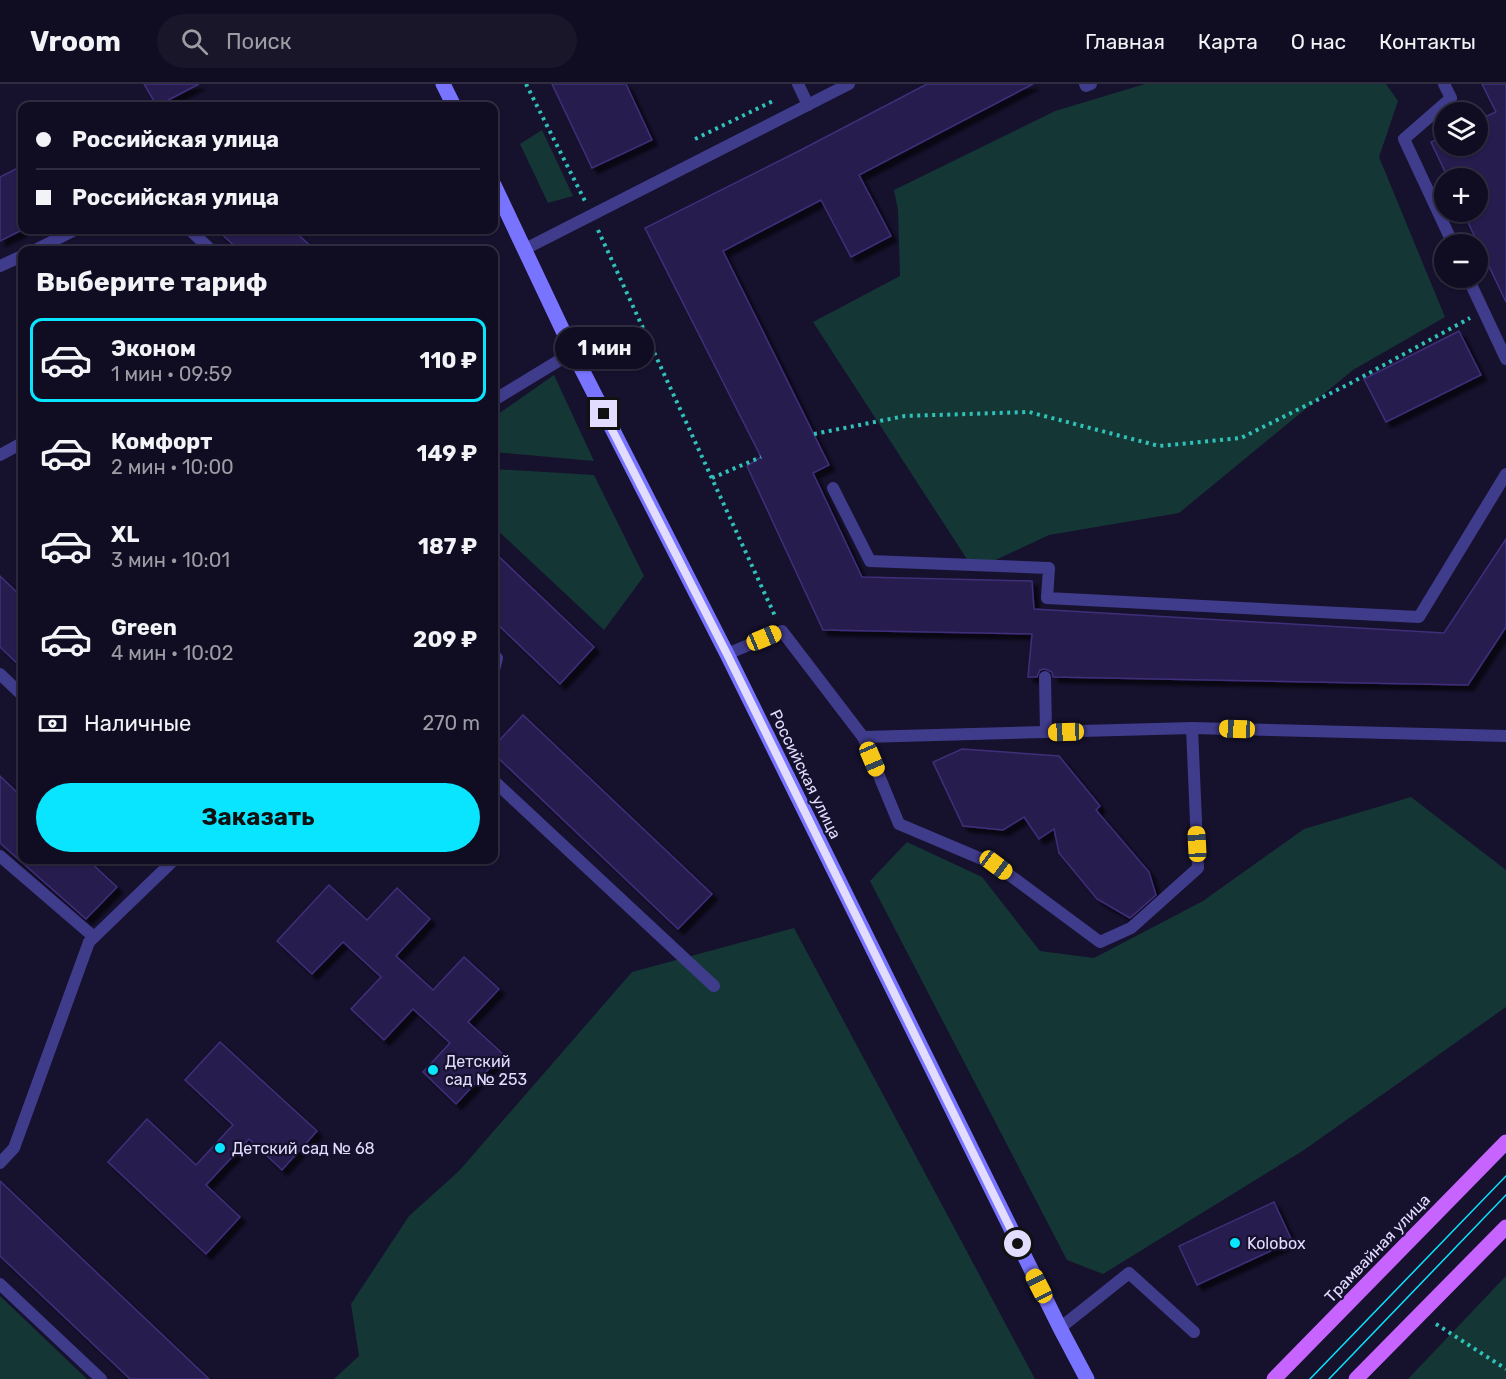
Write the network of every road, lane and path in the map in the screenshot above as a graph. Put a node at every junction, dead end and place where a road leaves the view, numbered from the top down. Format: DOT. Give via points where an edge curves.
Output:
graph roads {
  1 [pos="443,84"];
  2 [pos="526,84"];
  3 [pos="849,84"];
  4 [pos="1085,84"];
  5 [pos="1091,84"];
  6 [pos="1444,84"];
  7 [pos="799,86"];
  8 [pos="452,102"];
  9 [pos="808,105"];
  10 [pos="695,139"];
  11 [pos="498,193"];
  12 [pos="592,215"];
  13 [pos="67,234"];
  14 [pos="194,234"];
  15 [pos="1448,234"];
  16 [pos="44,246"];
  17 [pos="207,246"];
  18 [pos="525,249"];
  19 [pos="18,258"];
  20 [pos="0,266"];
  21 [pos="1473,288"];
  22 [pos="1484,310"];
  23 [pos="573,352"];
  24 [pos="1506,359"];
  25 [pos="498,398"];
  26 [pos="814,434"];
  27 [pos="18,445"];
  28 [pos="0,455"];
  29 [pos="761,457"];
  30 [pos="1506,474"];
  31 [pos="712,478"];
  32 [pos="833,488"];
  33 [pos="782,631"];
  34 [pos="727,654"];
  35 [pos="0,674"];
  36 [pos="1045,677"];
  37 [pos="18,691"];
  38 [pos="1192,728"];
  39 [pos="1046,732"];
  40 [pos="1506,736"];
  41 [pos="863,738"];
  42 [pos="498,785"];
  43 [pos="0,856"];
  44 [pos="170,864"];
  45 [pos="94,937"];
  46 [pos="714,986"];
  47 [pos="1506,1142"];
  48 [pos="0,1163"];
  49 [pos="1506,1227"];
  50 [pos="0,1284"];
  51 [pos="1419,1313"];
  52 [pos="1060,1328"];
  53 [pos="1194,1332"];
  54 [pos="1506,1369"];
  55 [pos="101,1379"];
  56 [pos="1088,1379"];
  57 [pos="1274,1379"];
  58 [pos="1356,1379"];
  1 -- 8 [label="main road"];
  2 -- 12 [label="path"];
  3 -- 9 [label="lane"];
  4 -- 5 [label="lane"];
  6 -- 15 [label="lane" via="1451,98 1404,139"];
  7 -- 9 [label="lane"];
  7 -- 10 [label="path"];
  9 -- 12 [label="lane"];
  11 -- 18 [label="main road, Российская улица"];
  12 -- 18 [label="lane"];
  12 -- 31 [label="path"];
  13 -- 16 [label="lane"];
  14 -- 17 [label="lane"];
  18 -- 23 [label="main road, Российская улица"];
  19 -- 20 [label="lane"];
  21 -- 22 [label="lane"];
  22 -- 24 [label="lane"];
  22 -- 26 [label="path" via="1241,438 1159,446 1029,412 905,416"];
  23 -- 25 [label="lane"];
  23 -- 34 [label="main road, Российская улица"];
  27 -- 28 [label="lane"];
  29 -- 31 [label="path"];
  30 -- 32 [label="lane" via="1419,617 1047,598 1048,568 870,561"];
  31 -- 33 [label="path"];
  33 -- 34 [label="lane"];
  33 -- 41 [label="lane"];
  34 -- 52 [label="main road, Российская улица"];
  35 -- 37 [label="lane"];
  36 -- 39 [label="lane"];
  38 -- 39 [label="lane"];
  38 -- 40 [label="lane"];
  38 -- 41 [label="lane" via="1198,868 1131,928 1100,942 996,865 899,824"];
  39 -- 41 [label="lane"];
  42 -- 46 [label="lane"];
  43 -- 45 [label="lane"];
  44 -- 45 [label="lane"];
  45 -- 48 [label="lane" via="14,1148"];
  47 -- 57 [label="main road, Трамвайная улица"];
  49 -- 51 [label="main road"];
  50 -- 55 [label="lane"];
  51 -- 54 [label="path"];
  51 -- 58 [label="main road"];
  52 -- 53 [label="lane" via="1130,1273"];
  52 -- 56 [label="main road, Российская улица"];
}
